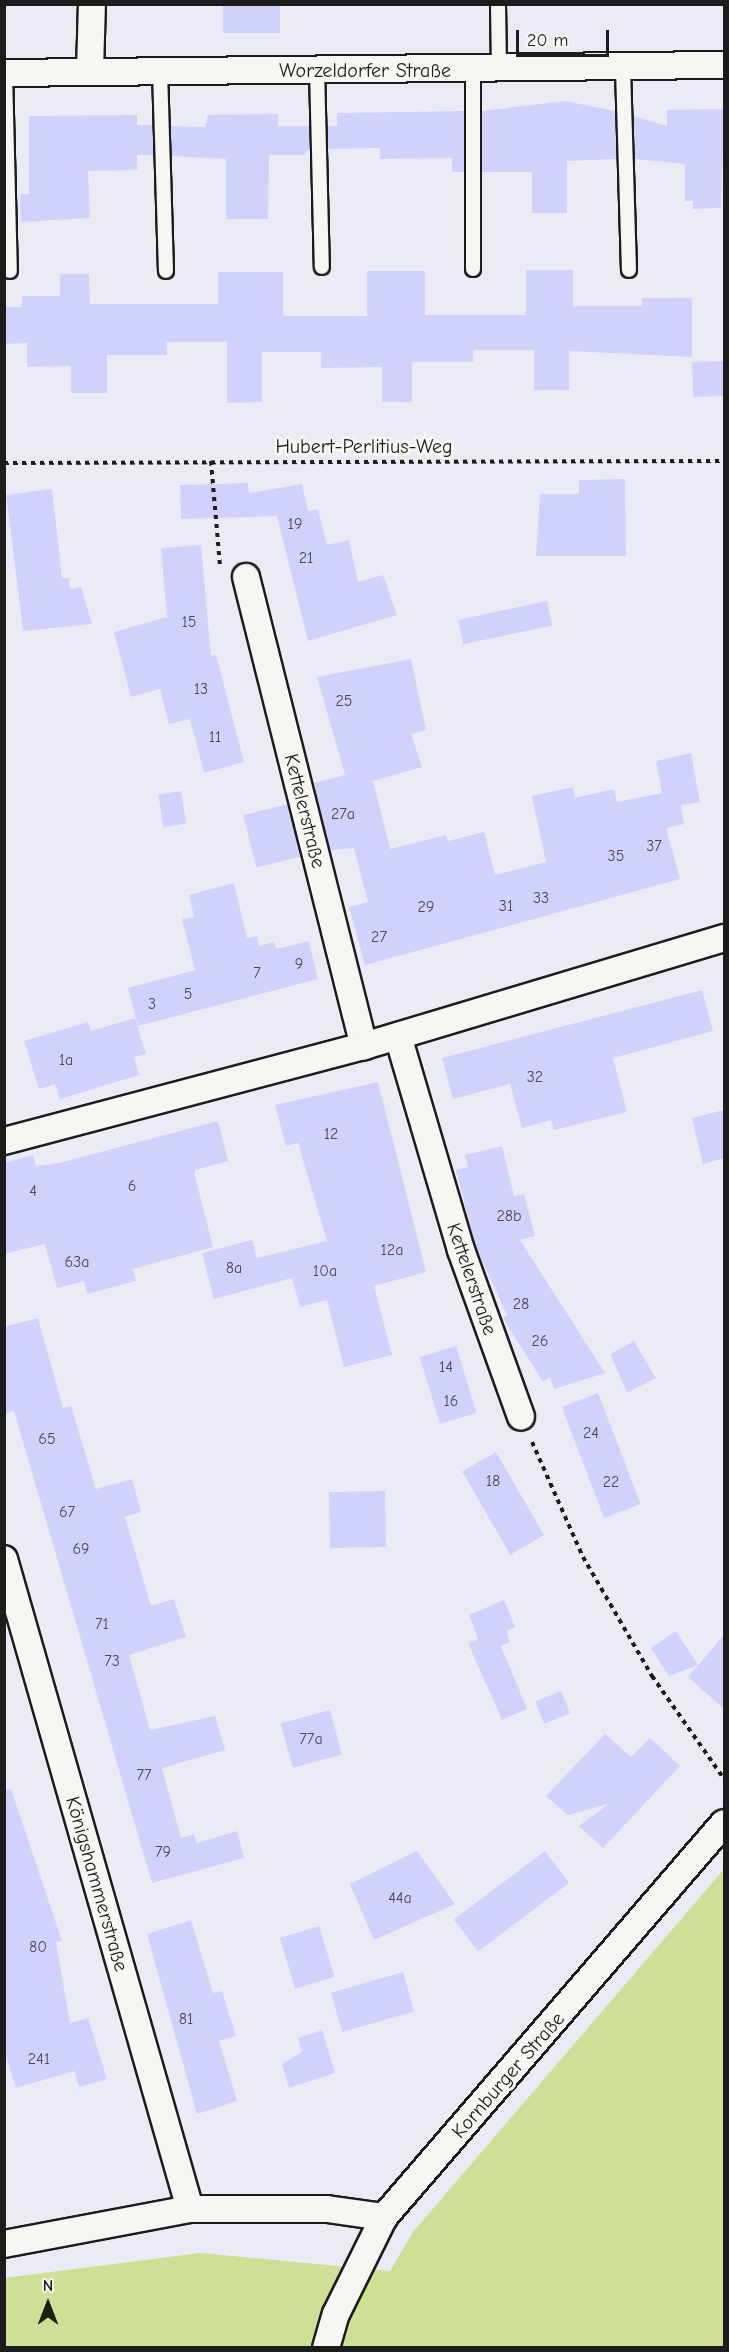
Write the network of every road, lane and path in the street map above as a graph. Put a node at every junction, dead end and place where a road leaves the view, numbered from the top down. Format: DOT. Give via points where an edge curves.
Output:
graph roads {
  1 [pos="92,4"];
  2 [pos="498,4"];
  3 [pos="724,65"];
  4 [pos="316,69"];
  5 [pos="623,69"];
  6 [pos="90,70"];
  7 [pos="160,70"];
  8 [pos="473,70"];
  9 [pos="500,70"];
  10 [pos="4,73"];
  11 [pos="322,267"];
  12 [pos="473,269"];
  13 [pos="629,270"];
  14 [pos="10,271"];
  15 [pos="166,271"];
  16 [pos="211,461"];
  17 [pos="724,461"];
  18 [pos="4,463"];
  19 [pos="246,577"];
  20 [pos="724,938"];
  21 [pos="398,1036"];
  22 [pos="364,1046"];
  23 [pos="4,1141"];
  24 [pos="521,1417"];
  25 [pos="4,1559"];
  26 [pos="724,1779"];
  27 [pos="724,1823"];
  28 [pos="189,2209"];
  29 [pos="384,2217"];
  30 [pos="4,2244"];
  31 [pos="326,2348"];
  1 -- 6 [label="street"];
  2 -- 9 [label="lane"];
  3 -- 5 [label="street, Worzeldorfer Straße"];
  4 -- 7 [label="street, Worzeldorfer Straße"];
  4 -- 8 [label="street, Worzeldorfer Straße"];
  4 -- 11 [label="lane"];
  5 -- 9 [label="street, Worzeldorfer Straße"];
  5 -- 13 [label="lane"];
  6 -- 7 [label="street, Worzeldorfer Straße"];
  6 -- 10 [label="street, Worzeldorfer Straße"];
  7 -- 15 [label="lane"];
  8 -- 9 [label="street, Worzeldorfer Straße"];
  8 -- 12 [label="lane"];
  10 -- 14 [label="lane"];
  16 -- 17 [label="path, Hubert-Perlitius-Weg"];
  16 -- 18 [label="path, Hubert-Perlitius-Weg"];
  16 -- 19 [label="path" via="220,565"];
  19 -- 22 [label="street, Kettelerstraße"];
  20 -- 21 [label="street"];
  21 -- 22 [label="street"];
  21 -- 24 [label="street, Kettelerstraße" via="461,1250"];
  22 -- 23 [label="street"];
  24 -- 26 [label="path" via="584,1557 652,1677"];
  25 -- 28 [label="street, Königshammerstraße"];
  27 -- 29 [label="street, Kornburger Straße"];
  28 -- 29 [label="street" via="327,2209"];
  28 -- 30 [label="street"];
  29 -- 31 [label="street, Kornburger Straße" via="336,2314"];
}
